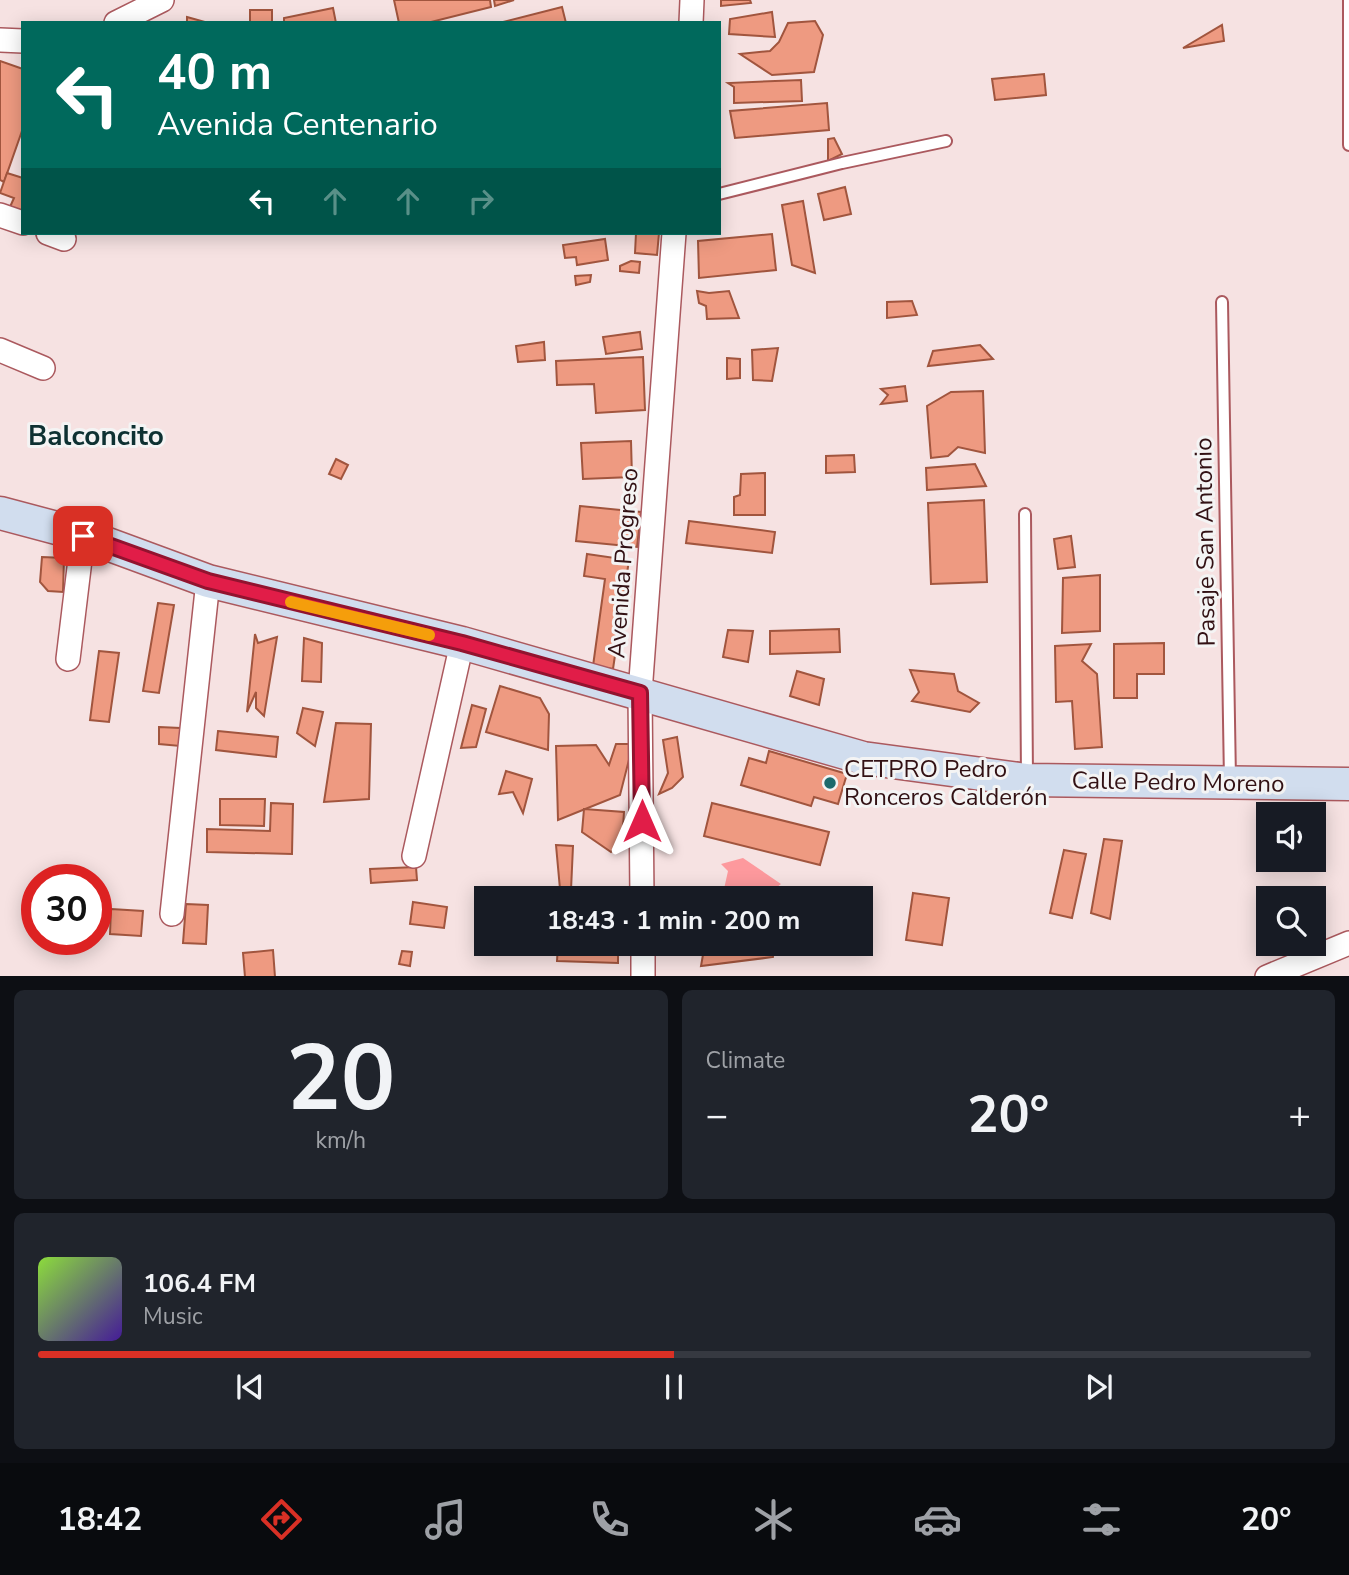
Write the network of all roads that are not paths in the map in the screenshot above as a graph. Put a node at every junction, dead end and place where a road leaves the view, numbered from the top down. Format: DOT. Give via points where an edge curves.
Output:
graph roads {
  1 [pos="162,0"];
  2 [pos="692,0"];
  3 [pos="1349,0"];
  4 [pos="120,21"];
  5 [pos="691,21"];
  6 [pos="0,40"];
  7 [pos="21,41"];
  8 [pos="946,141"];
  9 [pos="1349,145"];
  10 [pos="721,193"];
  11 [pos="0,215"];
  12 [pos="21,222"];
  13 [pos="674,235"];
  14 [pos="1222,302"];
  15 [pos="0,350"];
  16 [pos="43,368"];
  17 [pos="0,513"];
  18 [pos="1025,514"];
  19 [pos="83,536"];
  20 [pos="208,581"];
  21 [pos="462,643"];
  22 [pos="68,659"];
  23 [pos="640,693"];
  24 [pos="1027,780"];
  25 [pos="1230,782"];
  26 [pos="1349,784"];
  27 [pos="414,856"];
  28 [pos="642,886"];
  29 [pos="172,914"];
  30 [pos="1349,943"];
  31 [pos="643,956"];
  32 [pos="1275,975"];
  33 [pos="643,976"];
  1 -- 4 [label="street"];
  2 -- 5 [label="street"];
  3 -- 9 [label="lane"];
  6 -- 7 [label="street"];
  8 -- 10 [label="lane"];
  11 -- 12 [label="street"];
  13 -- 23 [label="street, Avenida Progreso"];
  14 -- 25 [label="lane, Pasaje San Antonio"];
  15 -- 16 [label="street"];
  17 -- 19 [label="main road, Calle Pedro Moreno"];
  18 -- 24 [label="lane"];
  19 -- 20 [label="main road, Calle Pedro Moreno"];
  19 -- 22 [label="street"];
  20 -- 21 [label="main road, Calle Pedro Moreno"];
  20 -- 29 [label="street"];
  21 -- 23 [label="main road, Calle Pedro Moreno"];
  21 -- 27 [label="street"];
  23 -- 24 [label="main road, Calle Pedro Moreno" via="863,758"];
  23 -- 28 [label="street, Avenida Progreso"];
  24 -- 25 [label="main road, Calle Pedro Moreno"];
  25 -- 26 [label="main road, Calle Pedro Moreno"];
  30 -- 32 [label="street"];
  31 -- 33 [label="street"];
}
